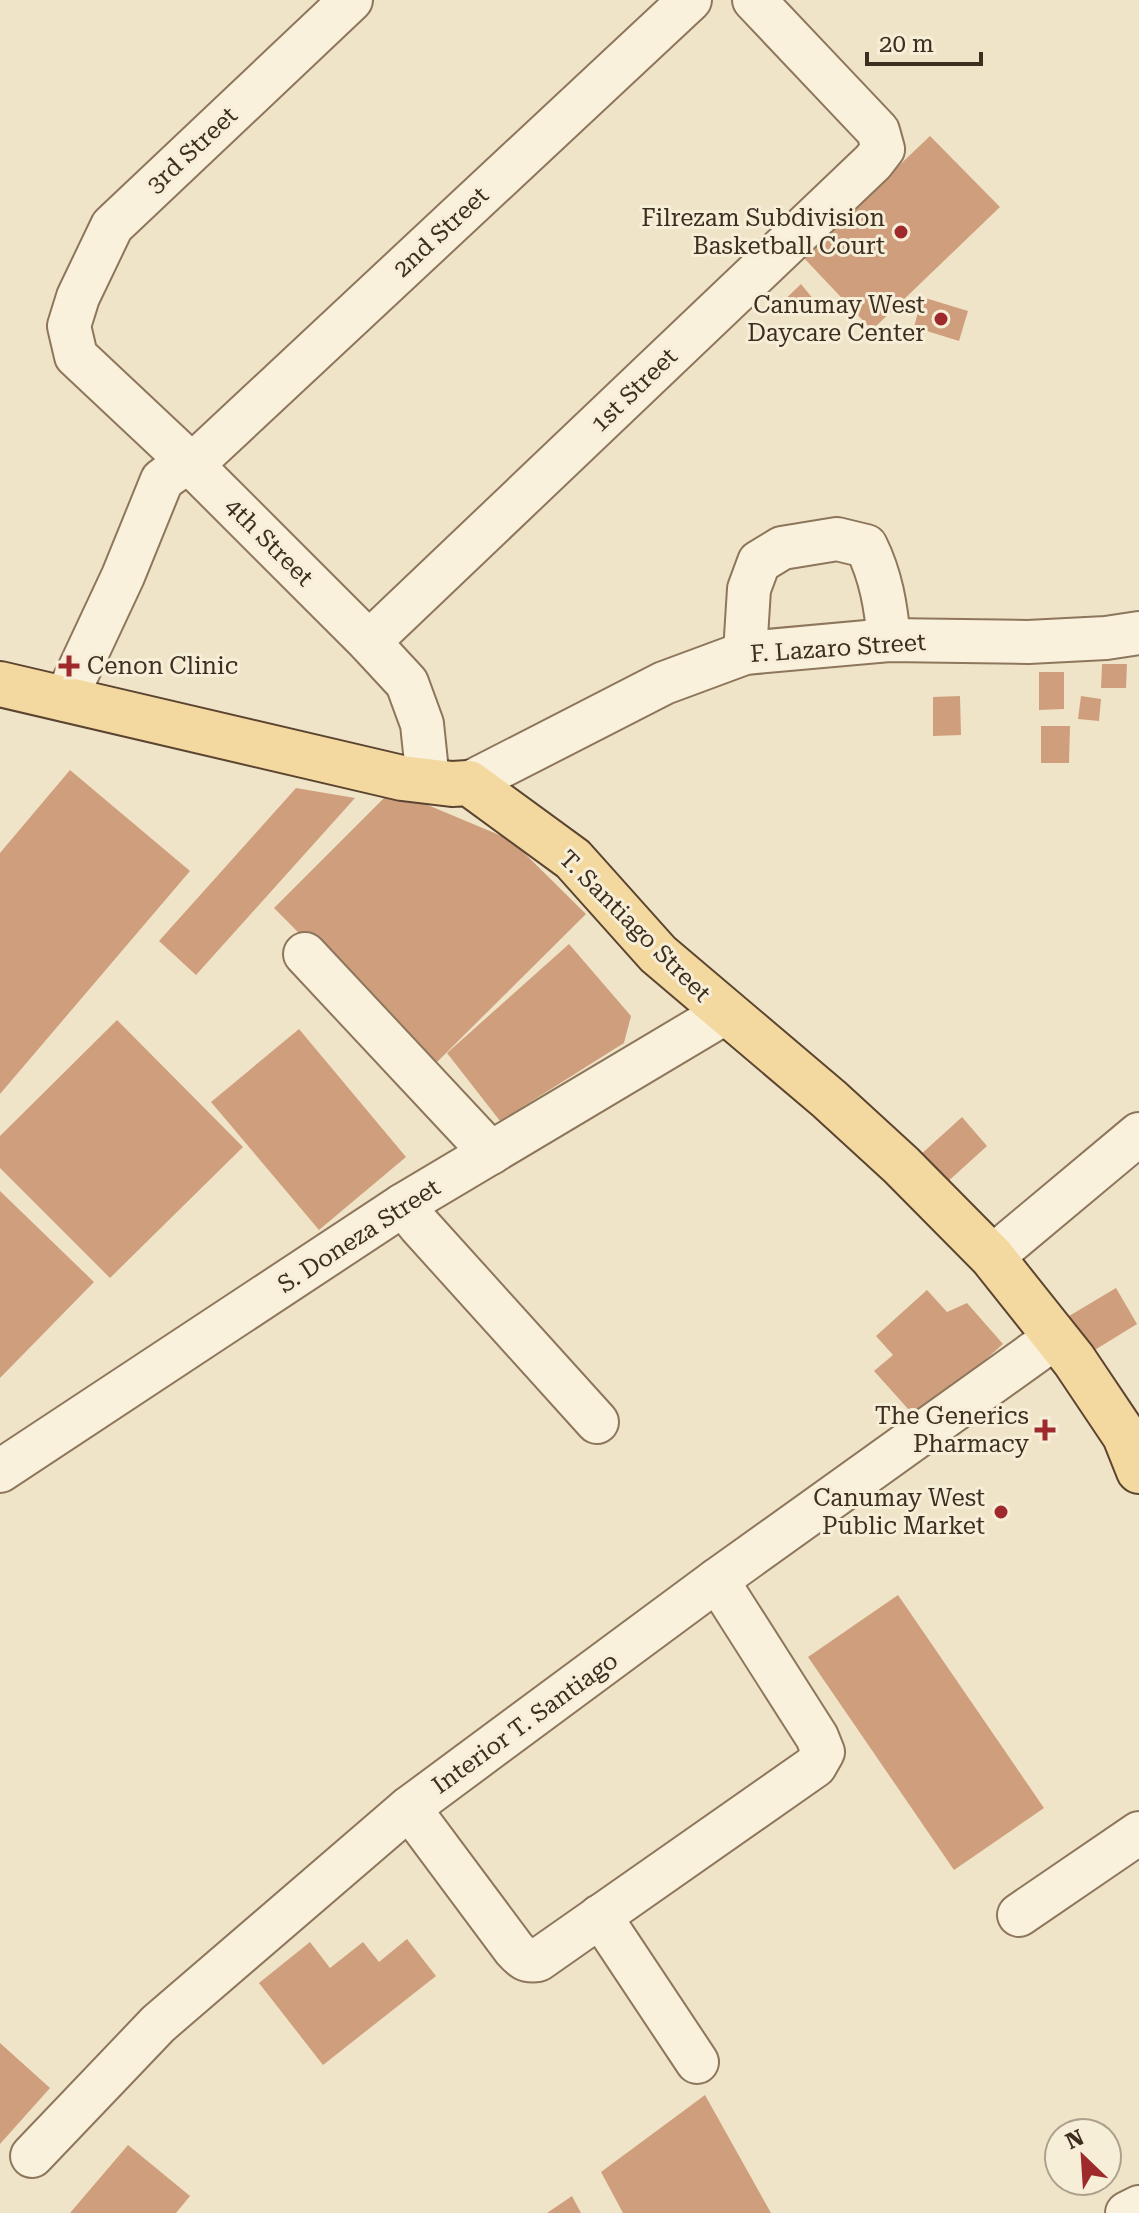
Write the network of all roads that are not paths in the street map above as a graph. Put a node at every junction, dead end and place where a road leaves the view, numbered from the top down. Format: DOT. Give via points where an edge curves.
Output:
graph roads {
  1 [pos="351,0"];
  2 [pos="690,0"];
  3 [pos="754,0"];
  4 [pos="69,326"];
  5 [pos="192,465"];
  6 [pos="1139,633"];
  7 [pos="889,640"];
  8 [pos="369,642"];
  9 [pos="745,653"];
  10 [pos="0,684"];
  11 [pos="65,700"];
  12 [pos="448,782"];
  13 [pos="305,954"];
  14 [pos="725,1013"];
  15 [pos="1139,1134"];
  16 [pos="491,1153"];
  17 [pos="403,1205"];
  18 [pos="992,1257"];
  19 [pos="1056,1337"];
  20 [pos="597,1422"];
  21 [pos="1134,1445"];
  22 [pos="6,1455"];
  23 [pos="717,1580"];
  24 [pos="409,1808"];
  25 [pos="1139,1833"];
  26 [pos="1019,1915"];
  27 [pos="600,1916"];
  28 [pos="697,2062"];
  29 [pos="32,2156"];
  30 [pos="1139,2207"];
  31 [pos="1127,2213"];
  1 -- 4 [label="street, 3rd Street" via="112,226"];
  2 -- 5 [label="street, 2nd Street"];
  3 -- 8 [label="street, 1st Street" via="878,131 883,149"];
  4 -- 5 [label="street, 4th Street" via="76,356"];
  5 -- 8 [label="street, 4th Street"];
  5 -- 11 [label="street, 2nd Street" via="162,480"];
  6 -- 7 [label="street, F. Lazaro Street" via="1028,642"];
  7 -- 9 [label="street, F. Lazaro Street"];
  7 -- 9 [label="street" via="877,567 866,546 837,539 782,548 759,562 749,589"];
  8 -- 12 [label="street, 4th Street" via="407,683"];
  9 -- 12 [label="street, F. Lazaro Street" via="664,683"];
  10 -- 11 [label="main road, T. Santiago Street"];
  11 -- 12 [label="main road, T. Santiago Street" via="402,778"];
  12 -- 14 [label="main road, T. Santiago Street" via="573,859 658,954"];
  13 -- 16 [label="street"];
  14 -- 16 [label="street, S. Doneza Street"];
  14 -- 18 [label="main road, T. Santiago Street" via="901,1165"];
  15 -- 18 [label="street"];
  16 -- 17 [label="street, S. Doneza Street"];
  17 -- 20 [label="street"];
  17 -- 22 [label="street, S. Doneza Street"];
  18 -- 19 [label="main road, T. Santiago Street"];
  19 -- 21 [label="main road, T. Santiago Street"];
  19 -- 23 [label="street, Interior T. Santiago"];
  23 -- 24 [label="street, Interior T. Santiago"];
  23 -- 27 [label="street" via="823,1752 815,1766"];
  24 -- 27 [label="street" via="522,1958 538,1960"];
  24 -- 29 [label="street, Interior T. Santiago" via="158,2024"];
  25 -- 26 [label="street"];
  27 -- 28 [label="street"];
  30 -- 31 [label="street"];
}
